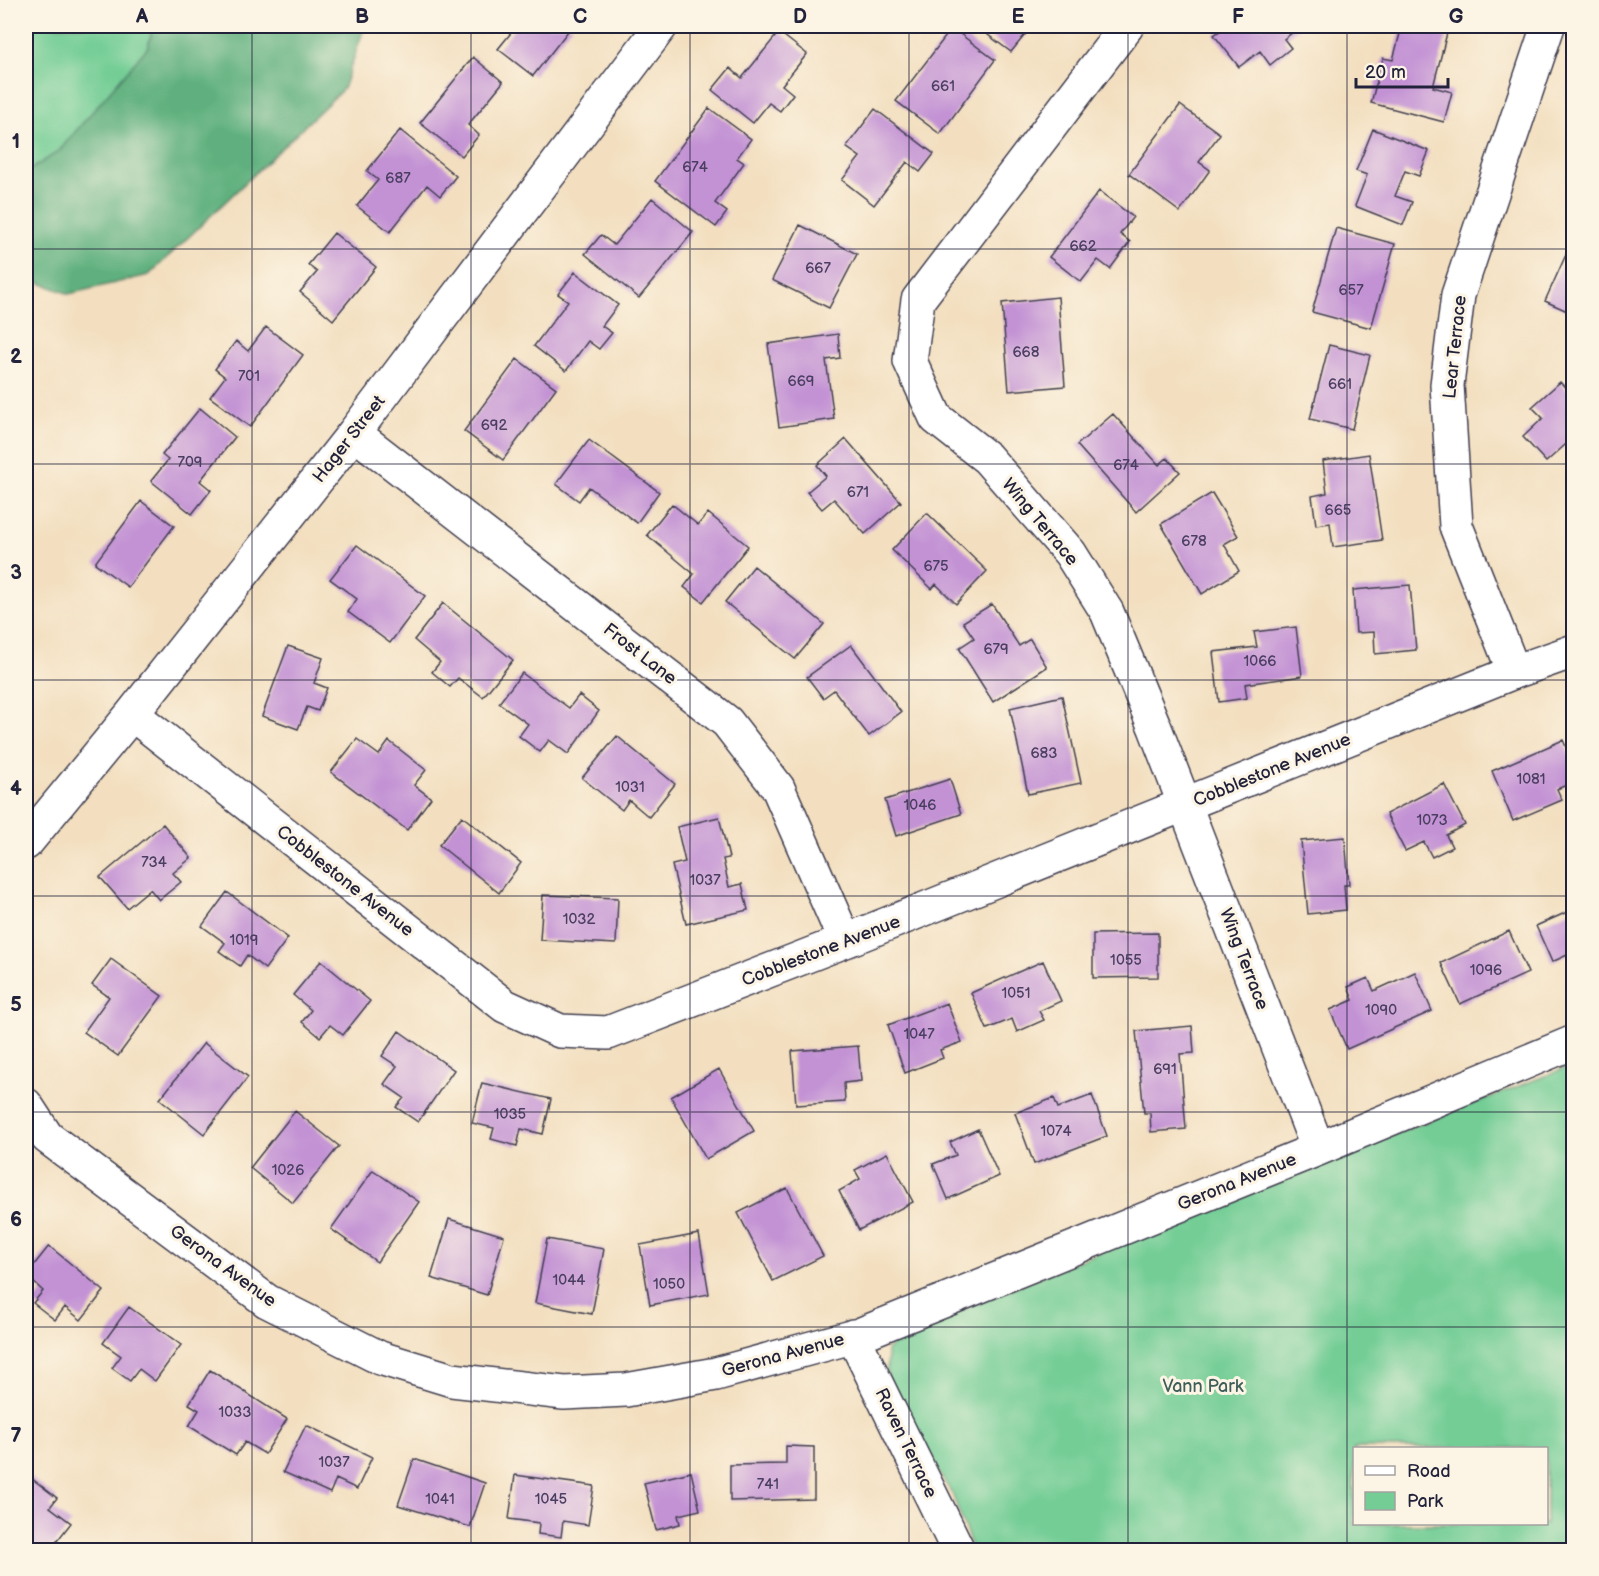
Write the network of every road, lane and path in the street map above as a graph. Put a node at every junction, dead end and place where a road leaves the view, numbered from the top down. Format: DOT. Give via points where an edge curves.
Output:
graph roads {
  1 [pos="661,26"];
  2 [pos="1127,26"];
  3 [pos="1548,26"];
  4 [pos="354,433"];
  5 [pos="1574,651"];
  6 [pos="1514,672"];
  7 [pos="132,714"];
  8 [pos="1185,806"];
  9 [pos="26,843"];
  10 [pos="845,941"];
  11 [pos="1574,1042"];
  12 [pos="26,1105"];
  13 [pos="1318,1149"];
  14 [pos="853,1336"];
  15 [pos="958,1551"];
  1 -- 4 [label="street, Hager Street"];
  2 -- 8 [label="street, Wing Terrace" via="918,300 910,361 936,418 987,458 1070,553 1101,602"];
  3 -- 6 [label="street, Lear Terrace" via="1458,295 1447,385 1456,526"];
  4 -- 7 [label="street, Hager Street"];
  4 -- 10 [label="street, Frost Lane" via="727,722 778,788"];
  5 -- 6 [label="street, Cobblestone Avenue"];
  6 -- 8 [label="street, Cobblestone Avenue"];
  7 -- 9 [label="street, Hager Street"];
  7 -- 10 [label="street, Cobblestone Avenue" via="504,1006 560,1031 608,1034"];
  8 -- 10 [label="street, Cobblestone Avenue"];
  8 -- 13 [label="street, Wing Terrace"];
  11 -- 13 [label="street, Gerona Avenue"];
  12 -- 14 [label="street, Gerona Avenue" via="47,1137 267,1301 380,1358 452,1380 564,1393 626,1390 716,1374"];
  13 -- 14 [label="street, Gerona Avenue"];
  14 -- 15 [label="street, Raven Terrace"];
}
